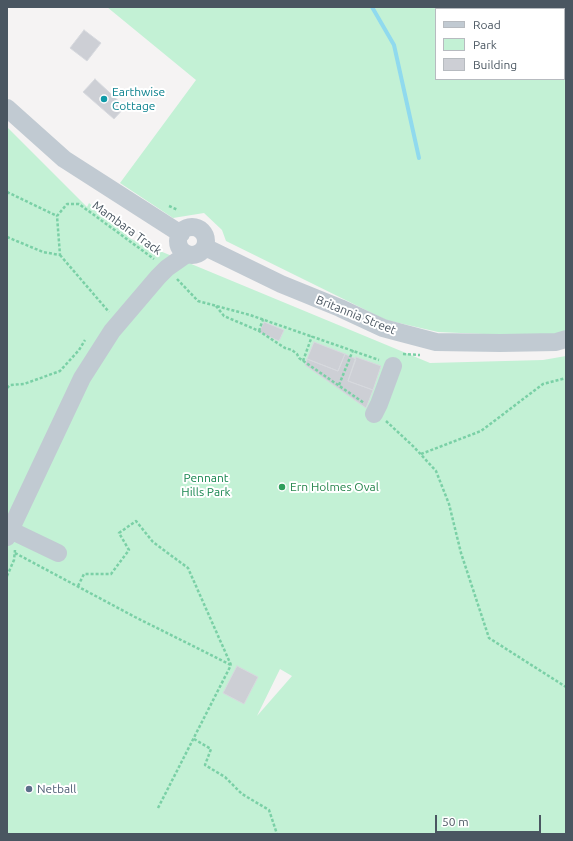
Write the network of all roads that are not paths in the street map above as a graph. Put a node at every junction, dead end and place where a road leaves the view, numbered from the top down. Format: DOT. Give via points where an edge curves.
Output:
graph roads {
  1 [pos="7,108"];
  2 [pos="181,234"];
  3 [pos="205,247"];
  4 [pos="187,254"];
  5 [pos="566,339"];
  6 [pos="393,366"];
  7 [pos="375,412"];
  8 [pos="8,534"];
  9 [pos="58,553"];
  1 -- 2 [label="street" via="64,158"];
  2 -- 3 [label="street" via="189,228 199,229 205,237"];
  2 -- 4 [label="street" via="180,248"];
  3 -- 4 [label="street" via="197,254"];
  3 -- 5 [label="street, Britannia Street" via="281,284 383,328 436,342 556,342"];
  4 -- 8 [label="street" via="158,276 118,324 82,378"];
  6 -- 7 [label="street"];
  8 -- 9 [label="street"];
}
